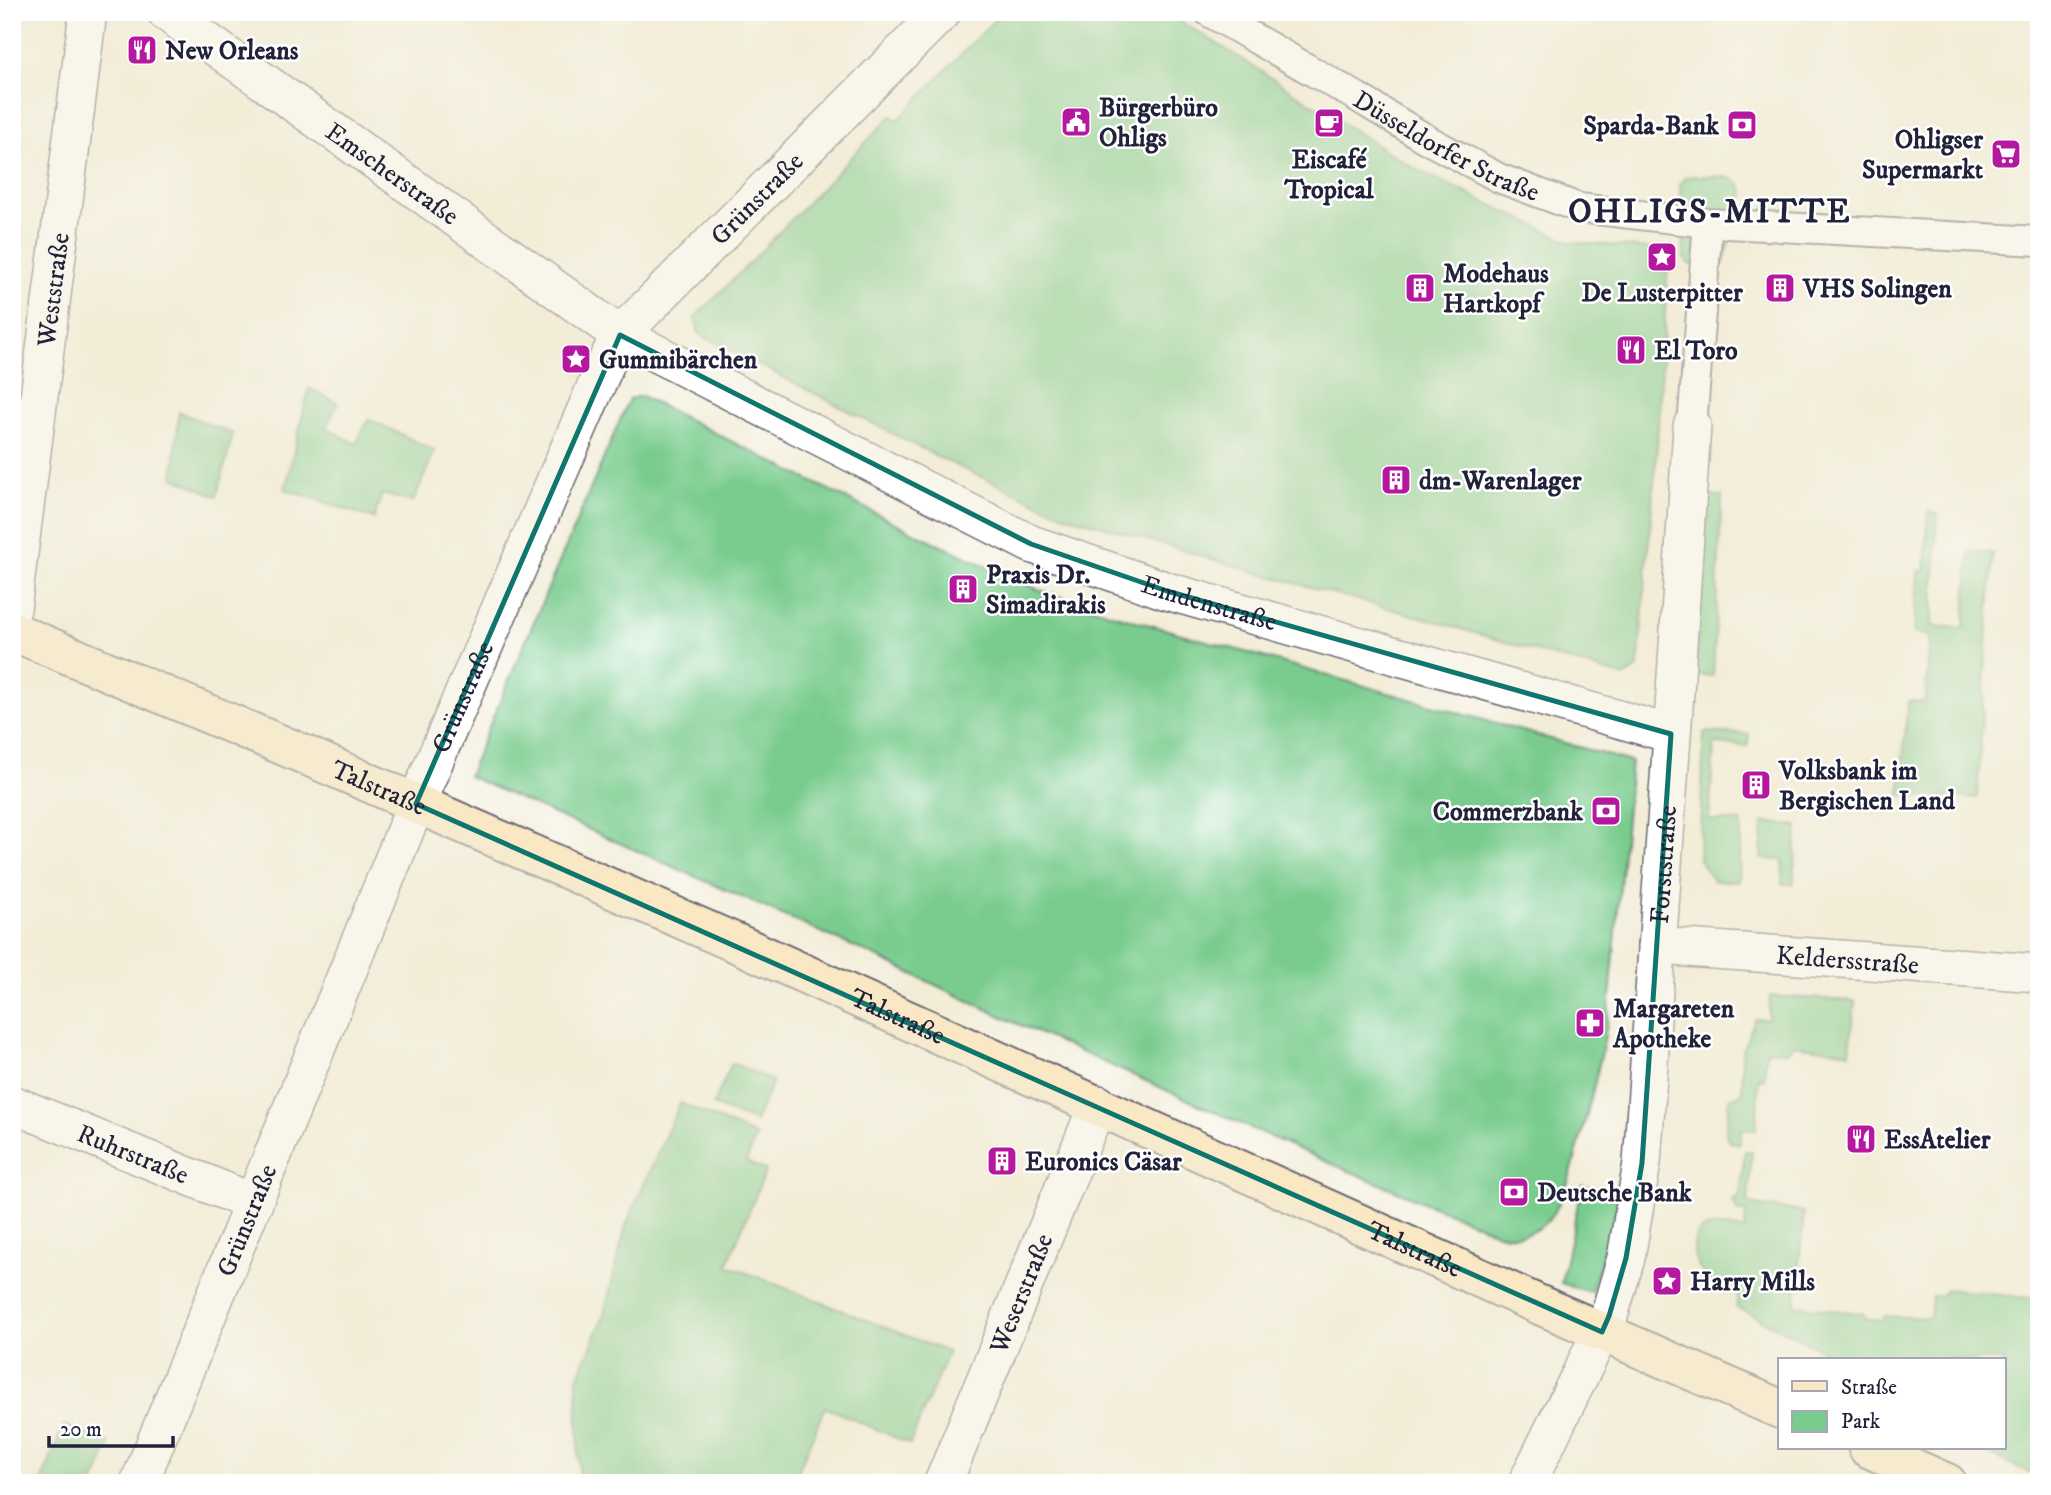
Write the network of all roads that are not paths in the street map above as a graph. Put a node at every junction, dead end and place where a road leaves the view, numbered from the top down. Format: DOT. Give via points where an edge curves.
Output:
graph roads {
  1 [pos="88,12"];
  2 [pos="166,12"];
  3 [pos="942,12"];
  4 [pos="1217,15"];
  5 [pos="1708,223"];
  6 [pos="2039,241"];
  7 [pos="620,335"];
  8 [pos="1692,426"];
  9 [pos="12,609"];
  10 [pos="12,631"];
  11 [pos="1671,734"];
  12 [pos="416,804"];
  13 [pos="1657,946"];
  14 [pos="2039,973"];
  15 [pos="12,1104"];
  16 [pos="1098,1104"];
  17 [pos="254,1203"];
  18 [pos="1602,1332"];
  19 [pos="1778,1408"];
  20 [pos="1873,1450"];
  21 [pos="139,1483"];
  22 [pos="943,1483"];
  23 [pos="1527,1483"];
  24 [pos="1947,1483"];
  1 -- 9 [label="street, Weststraße"];
  2 -- 7 [label="street, Emscherstraße"];
  3 -- 7 [label="street, Grünstraße"];
  4 -- 5 [label="street, Düsseldorfer Straße" via="1428,140 1541,196 1579,208"];
  5 -- 6 [label="street, Düsseldorfer Straße"];
  5 -- 8 [label="street, Forststraße"];
  7 -- 11 [label="street, Emdenstraße" via="1031,544 1167,591"];
  7 -- 12 [label="street, Grünstraße"];
  8 -- 11 [label="street, Forststraße"];
  10 -- 12 [label="main road, Talstraße"];
  11 -- 13 [label="street, Forststraße"];
  12 -- 16 [label="main road, Talstraße"];
  12 -- 17 [label="street, Grünstraße"];
  13 -- 14 [label="street, Keldersstraße"];
  13 -- 18 [label="street, Forststraße" via="1642,1163 1626,1258"];
  15 -- 17 [label="street, Ruhrstraße"];
  16 -- 18 [label="main road, Talstraße"];
  16 -- 22 [label="street, Weserstraße"];
  17 -- 21 [label="street, Grünstraße"];
  18 -- 19 [label="main road, Talstraße"];
  18 -- 23 [label="street, Forststraße"];
  20 -- 24 [label="main road"];
}
